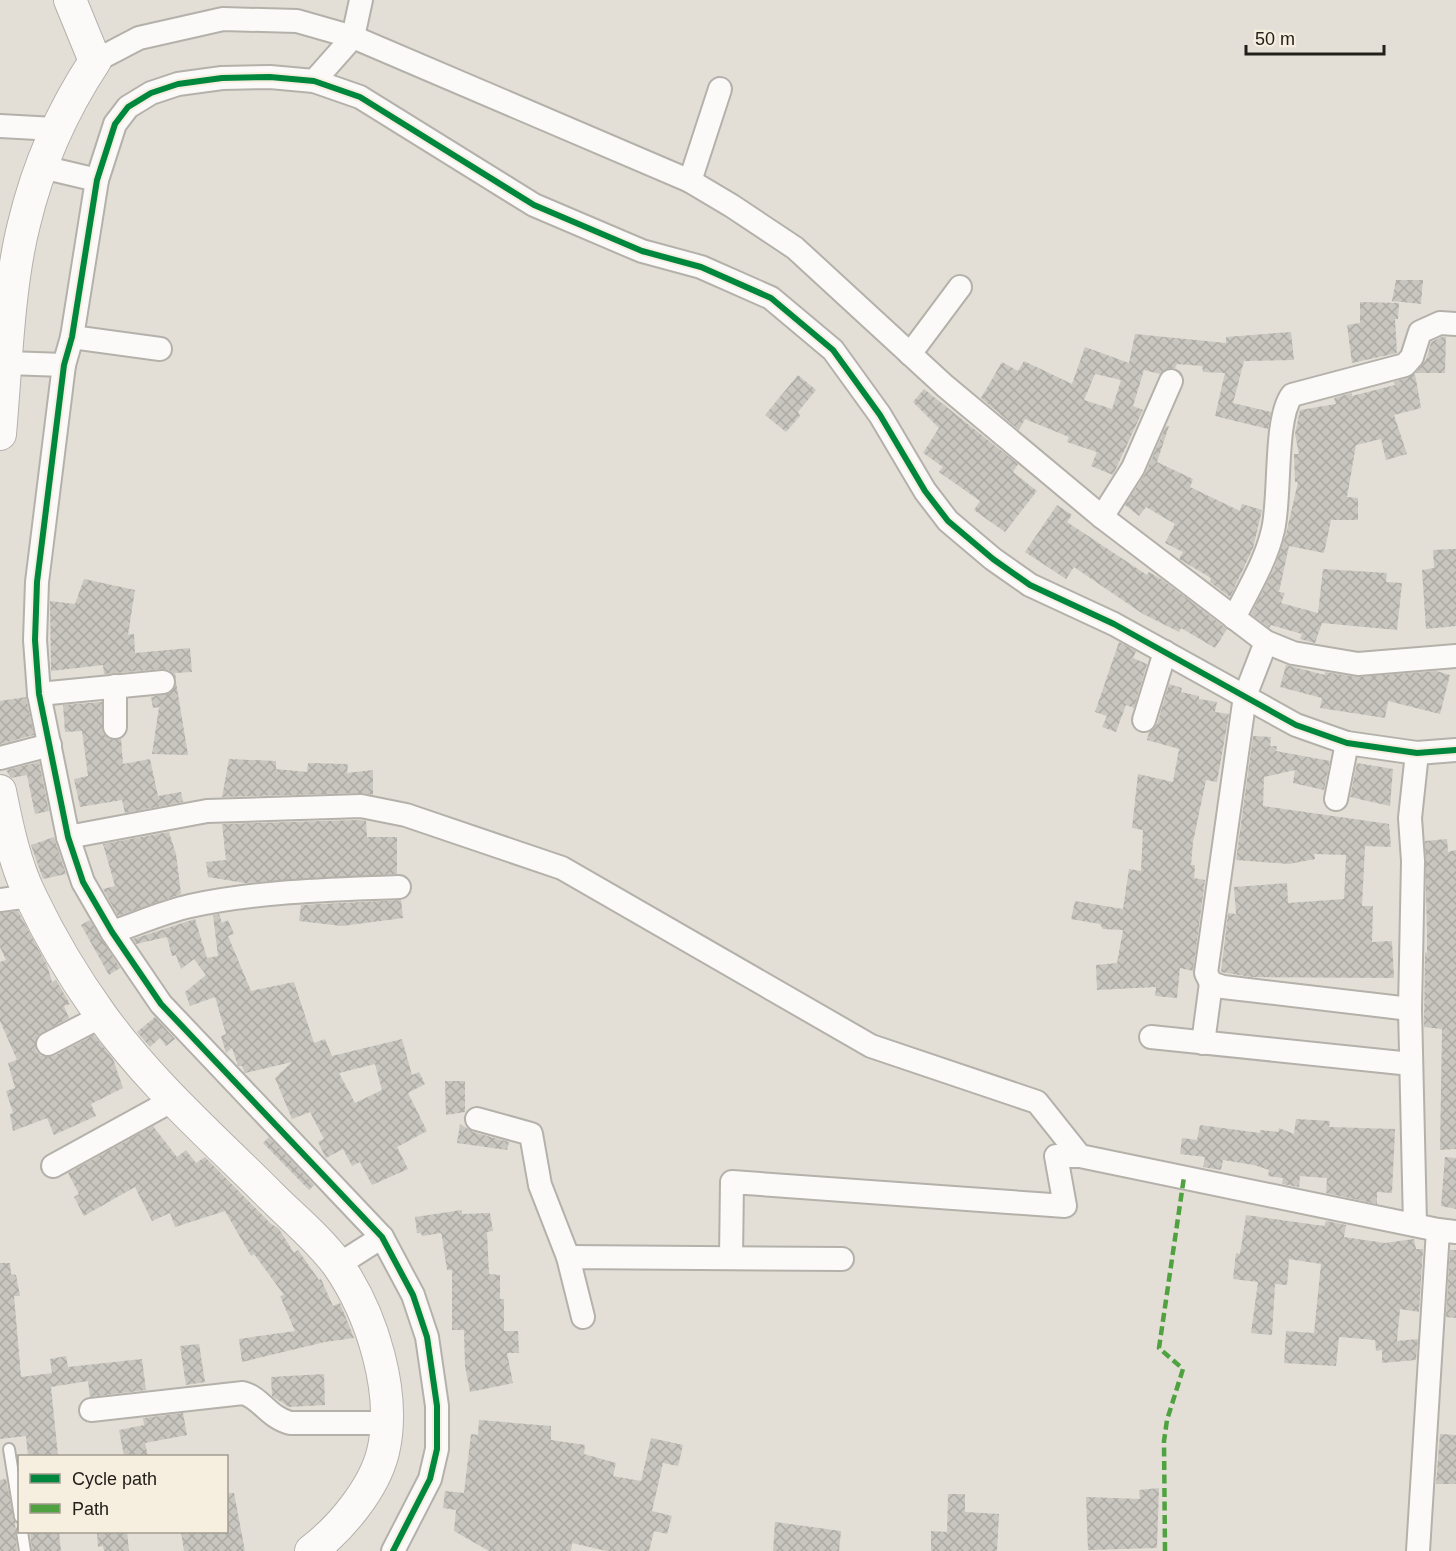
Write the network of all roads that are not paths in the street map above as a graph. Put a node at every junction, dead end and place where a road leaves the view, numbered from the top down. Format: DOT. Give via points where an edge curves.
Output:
graph roads {
  1 [pos="70,0"];
  2 [pos="361,0"];
  3 [pos="223,9"];
  4 [pos="347,42"];
  5 [pos="95,61"];
  6 [pos="320,74"];
  7 [pos="720,88"];
  8 [pos="0,126"];
  9 [pos="55,129"];
  10 [pos="70,173"];
  11 [pos="690,181"];
  12 [pos="960,286"];
  13 [pos="1456,324"];
  14 [pos="72,337"];
  15 [pos="160,349"];
  16 [pos="909,354"];
  17 [pos="37,364"];
  18 [pos="1171,381"];
  19 [pos="0,434"];
  20 [pos="1102,517"];
  21 [pos="1234,618"];
  22 [pos="1166,652"];
  23 [pos="1456,656"];
  24 [pos="1255,670"];
  25 [pos="163,682"];
  26 [pos="115,686"];
  27 [pos="39,694"];
  28 [pos="1144,720"];
  29 [pos="115,727"];
  30 [pos="1347,743"];
  31 [pos="50,745"];
  32 [pos="1456,750"];
  33 [pos="1417,753"];
  34 [pos="12,755"];
  35 [pos="0,791"];
  36 [pos="1336,800"];
  37 [pos="68,837"];
  38 [pos="399,887"];
  39 [pos="15,898"];
  40 [pos="112,932"];
  41 [pos="1211,983"];
  42 [pos="1410,1009"];
  43 [pos="102,1016"];
  44 [pos="1151,1037"];
  45 [pos="1203,1043"];
  46 [pos="48,1044"];
  47 [pos="1411,1064"];
  48 [pos="173,1100"];
  49 [pos="477,1119"];
  50 [pos="1080,1155"];
  51 [pos="53,1166"];
  52 [pos="1415,1224"];
  53 [pos="1447,1231"];
  54 [pos="378,1239"];
  55 [pos="568,1257"];
  56 [pos="731,1258"];
  57 [pos="842,1259"];
  58 [pos="344,1261"];
  59 [pos="583,1317"];
  60 [pos="91,1410"];
  61 [pos="388,1423"];
  62 [pos="9,1449"];
  63 [pos="18,1505"];
  64 [pos="22,1533"];
  65 [pos="24,1551"];
  66 [pos="311,1551"];
  67 [pos="393,1551"];
  68 [pos="1418,1551"];
  1 -- 5 [label="street"];
  2 -- 4 [label="street"];
  3 -- 4 [label="street" via="297,21"];
  3 -- 5 [label="street" via="139,38"];
  4 -- 6 [label="street"];
  4 -- 11 [label="street"];
  5 -- 9 [label="street"];
  6 -- 10 [label="street" via="222,78 178,84 151,93 128,107"];
  6 -- 22 [label="street" via="534,204 642,251 701,267 771,298 833,350 948,521 1030,585"];
  7 -- 11 [label="street"];
  8 -- 9 [label="street"];
  9 -- 10 [label="street"];
  10 -- 14 [label="street"];
  10 -- 17 [label="street" via="24,224"];
  11 -- 16 [label="street" via="795,248"];
  12 -- 16 [label="street"];
  13 -- 21 [label="street" via="1440,322 1420,332 1412,357 1405,365 1292,395 1283,414 1272,533"];
  14 -- 15 [label="street"];
  14 -- 17 [label="street"];
  16 -- 20 [label="street"];
  17 -- 19 [label="street"];
  17 -- 27 [label="street" via="35,640"];
  18 -- 20 [label="street" via="1133,468"];
  20 -- 21 [label="street"];
  21 -- 24 [label="street"];
  22 -- 24 [label="street"];
  22 -- 28 [label="street"];
  23 -- 24 [label="street" via="1358,664 1293,653"];
  24 -- 30 [label="street" via="1296,725"];
  24 -- 41 [label="street" via="1207,964"];
  25 -- 26 [label="street"];
  26 -- 27 [label="street"];
  26 -- 29 [label="street"];
  27 -- 31 [label="street"];
  30 -- 33 [label="street"];
  30 -- 36 [label="street"];
  31 -- 34 [label="street"];
  31 -- 37 [label="street"];
  32 -- 33 [label="street"];
  33 -- 42 [label="street" via="1410,818"];
  35 -- 39 [label="street" via="9,833"];
  37 -- 40 [label="street" via="83,882"];
  37 -- 50 [label="street" via="207,811 361,806 406,815 562,868 871,1046 1037,1102"];
  38 -- 40 [label="street" via="272,893 189,906"];
  39 -- 43 [label="street"];
  40 -- 54 [label="street" via="160,1004"];
  41 -- 42 [label="street"];
  41 -- 45 [label="street"];
  42 -- 47 [label="street"];
  43 -- 46 [label="street"];
  43 -- 48 [label="street"];
  44 -- 45 [label="street"];
  45 -- 47 [label="street"];
  47 -- 52 [label="street"];
  48 -- 51 [label="street"];
  48 -- 58 [label="street"];
  49 -- 55 [label="street" via="531,1134 540,1185"];
  50 -- 52 [label="street"];
  50 -- 56 [label="street" via="1056,1156 1065,1206 732,1182"];
  52 -- 53 [label="street"];
  53 -- 68 [label="street"];
  54 -- 58 [label="street"];
  54 -- 67 [label="street" via="413,1295 427,1337 437,1406 436,1449 430,1479"];
  55 -- 56 [label="street"];
  55 -- 59 [label="street"];
  56 -- 57 [label="street"];
  58 -- 61 [label="street" via="370,1324"];
  60 -- 61 [label="street" via="243,1393 251,1395 276,1419 290,1423"];
  61 -- 66 [label="street" via="383,1455 366,1490 328,1538"];
  62 -- 63 [label="lane"];
  64 -- 65 [label="lane"];
}
